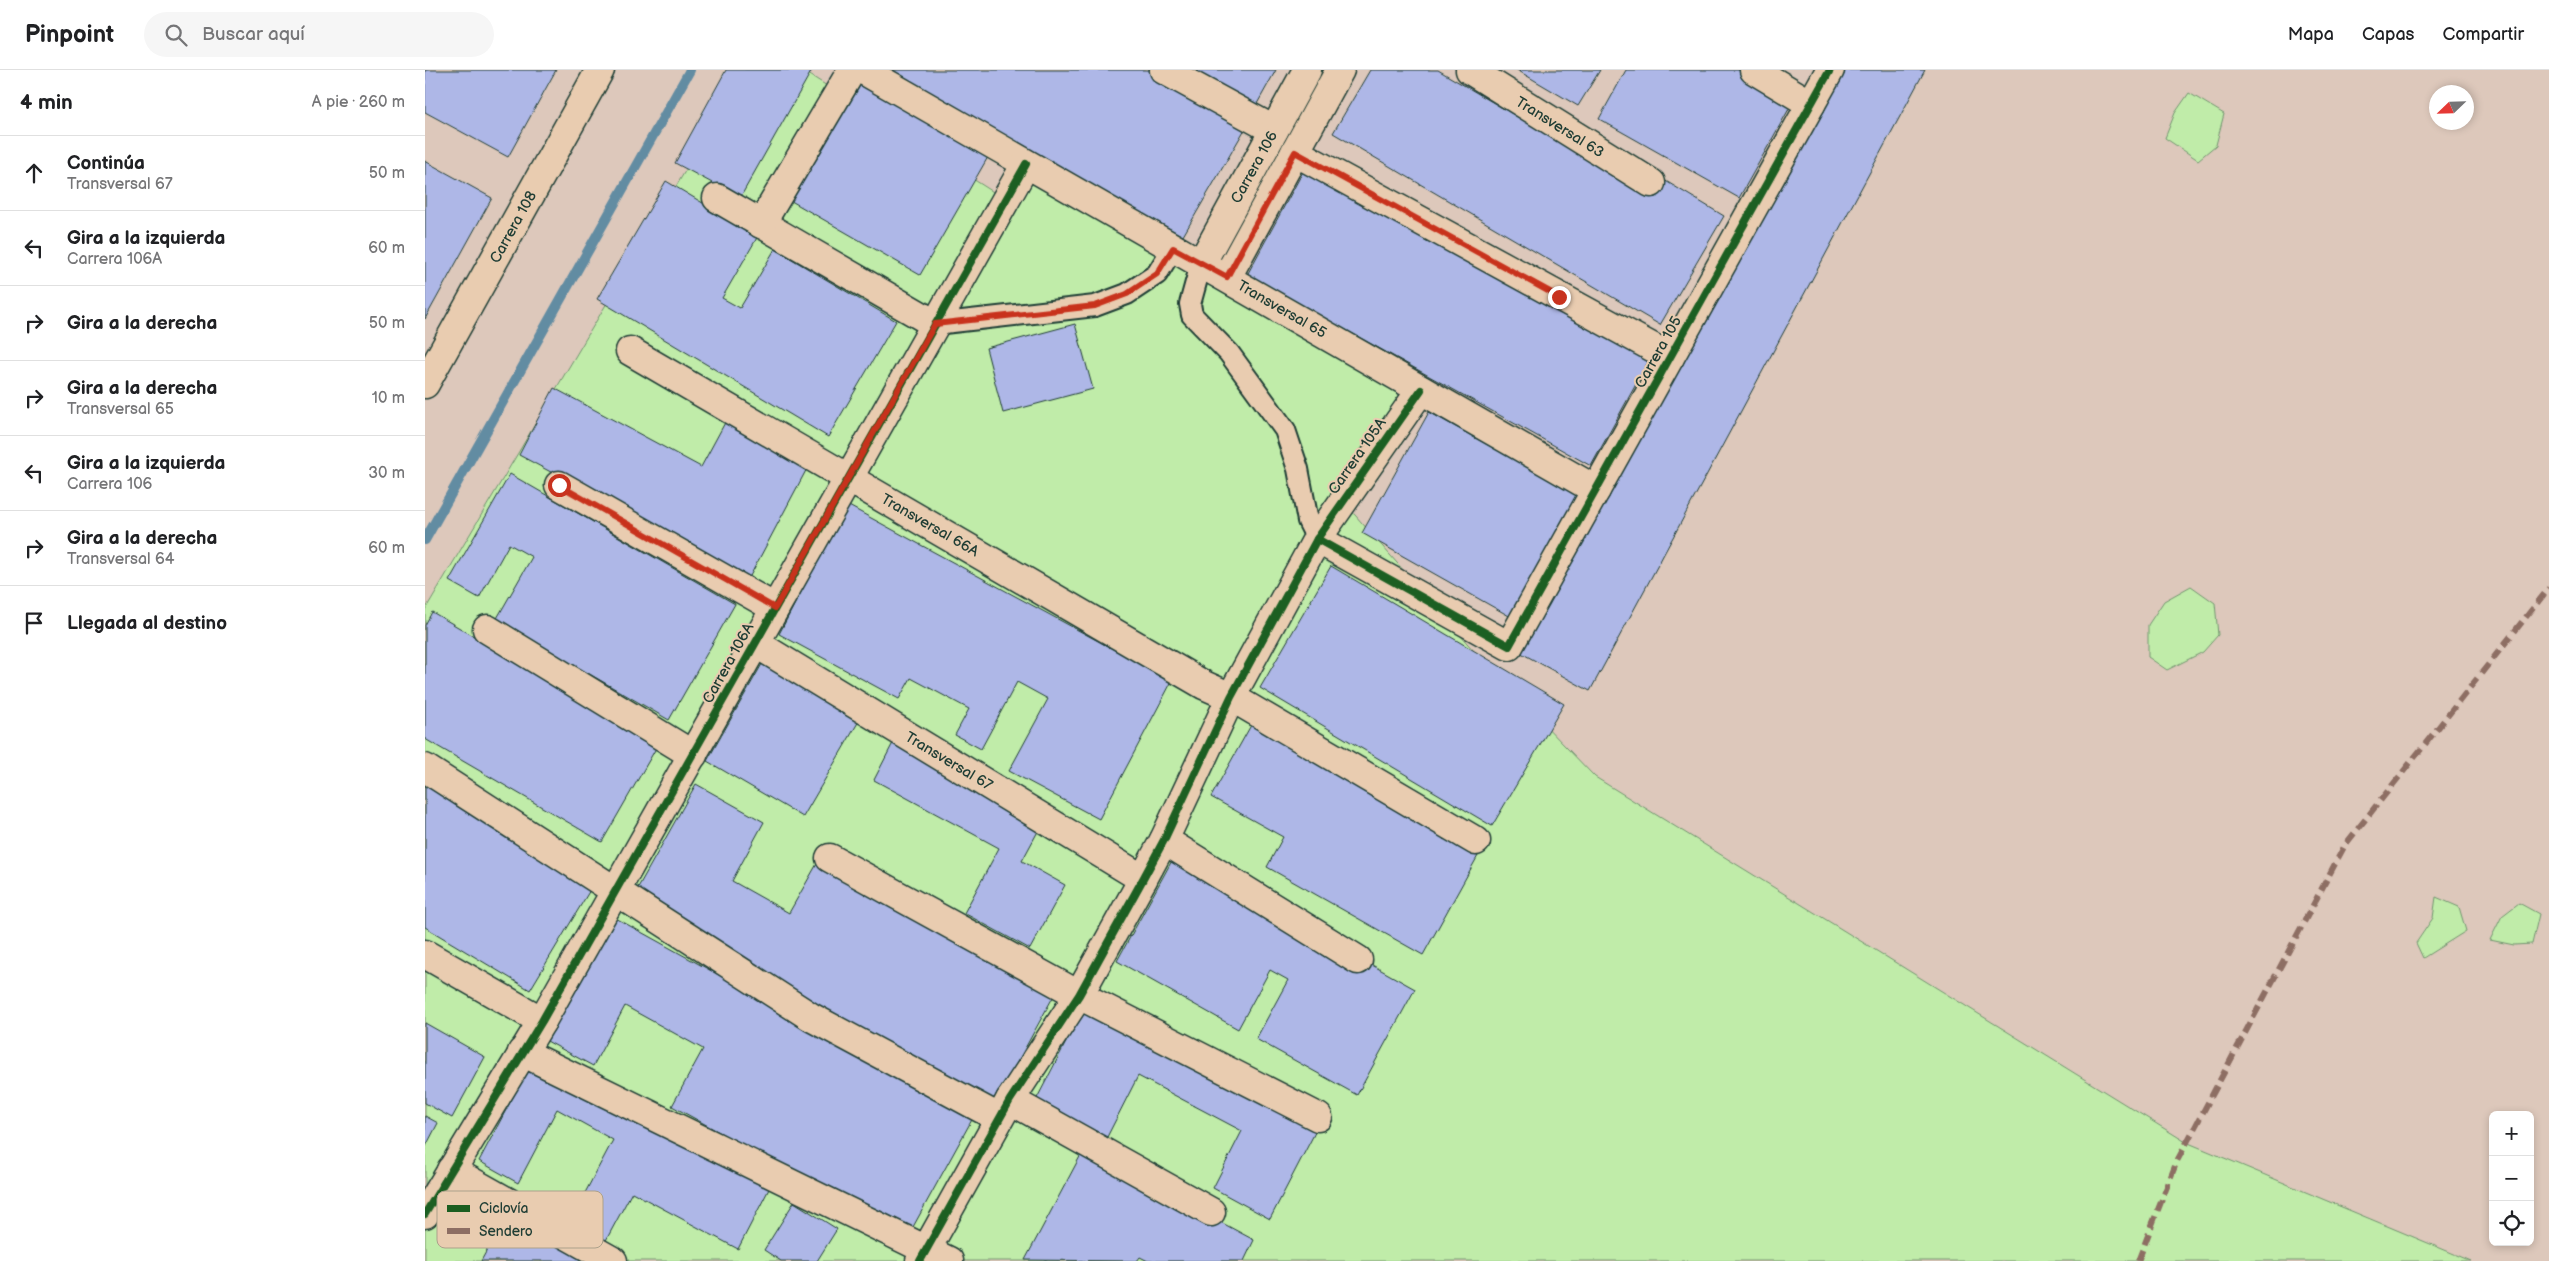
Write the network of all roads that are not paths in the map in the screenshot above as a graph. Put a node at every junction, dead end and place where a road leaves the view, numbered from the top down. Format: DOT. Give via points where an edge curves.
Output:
graph roads {
  1 [pos="852,70"];
  2 [pos="863,70"];
  3 [pos="1165,70"];
  4 [pos="1307,70"];
  5 [pos="1340,70"];
  6 [pos="1470,70"];
  7 [pos="1754,70"];
  8 [pos="1830,70"];
  9 [pos="594,72"];
  10 [pos="1811,104"];
  11 [pos="1274,130"];
  12 [pos="1295,152"];
  13 [pos="1026,164"];
  14 [pos="1651,183"];
  15 [pos="717,198"];
  16 [pos="761,224"];
  17 [pos="1173,248"];
  18 [pos="1201,264"];
  19 [pos="1227,277"];
  20 [pos="935,324"];
  21 [pos="630,350"];
  22 [pos="1670,357"];
  23 [pos="425,384"];
  24 [pos="1421,390"];
  25 [pos="849,477"];
  26 [pos="559,485"];
  27 [pos="1596,490"];
  28 [pos="1317,538"];
  29 [pos="775,608"];
  30 [pos="487,629"];
  31 [pos="755,643"];
  32 [pos="1231,697"];
  33 [pos="693,754"];
  34 [pos="425,768"];
  35 [pos="1164,840"];
  36 [pos="1476,841"];
  37 [pos="830,858"];
  38 [pos="1143,878"];
  39 [pos="615,893"];
  40 [pos="425,954"];
  41 [pos="1359,960"];
  42 [pos="1079,995"];
  43 [pos="542,1021"];
  44 [pos="522,1052"];
  45 [pos="1005,1109"];
  46 [pos="1318,1117"];
  47 [pos="451,1170"];
  48 [pos="439,1191"];
  49 [pos="488,1191"];
  50 [pos="437,1194"];
  51 [pos="1211,1212"];
  52 [pos="425,1214"];
  53 [pos="590,1248"];
  54 [pos="932,1257"];
  55 [pos="613,1261"];
  1 -- 16 [label="street"];
  2 -- 13 [label="street, Transversal 65"];
  3 -- 11 [label="street"];
  4 -- 11 [label="street, Carrera 106"];
  5 -- 12 [label="street, Carrera 106"];
  6 -- 14 [label="street, Transversal 63"];
  7 -- 10 [label="street"];
  8 -- 10 [label="street, Carrera 105"];
  9 -- 23 [label="street, Carrera 108"];
  10 -- 22 [label="street, Carrera 105"];
  11 -- 18 [label="street, Carrera 106"];
  12 -- 19 [label="street, Carrera 106"];
  12 -- 22 [label="street"];
  13 -- 17 [label="street, Transversal 65"];
  13 -- 20 [label="street, Carrera 106A"];
  15 -- 16 [label="street"];
  16 -- 20 [label="street"];
  17 -- 18 [label="street, Transversal 65"];
  17 -- 20 [label="lane" via="1157,274 1127,294 1095,306"];
  18 -- 19 [label="street, Transversal 65"];
  18 -- 28 [label="lane" via="1190,304 1192,315 1229,353 1285,430 1308,521"];
  19 -- 24 [label="street, Transversal 65"];
  20 -- 25 [label="street, Carrera 106A"];
  21 -- 25 [label="street, Transversal 66A"];
  22 -- 27 [label="street, Carrera 105"];
  24 -- 27 [label="street, Transversal 65"];
  24 -- 28 [label="street, Carrera 105A"];
  25 -- 29 [label="street, Carrera 106A"];
  25 -- 32 [label="street, Transversal 66A" via="1195,680"];
  26 -- 29 [label="street"];
  27 -- 28 [label="street, Carrera 105" via="1509,646"];
  28 -- 32 [label="street, Carrera 105A"];
  29 -- 31 [label="street, Carrera 106A"];
  30 -- 33 [label="street"];
  31 -- 33 [label="street, Carrera 106A"];
  31 -- 38 [label="street, Transversal 67"];
  32 -- 35 [label="street, Carrera 105A"];
  32 -- 36 [label="street, Transversal 66A"];
  33 -- 39 [label="street, Carrera 106A"];
  34 -- 39 [label="street"];
  35 -- 38 [label="street, Carrera 105A"];
  35 -- 41 [label="street"];
  37 -- 42 [label="street"];
  38 -- 42 [label="street, Carrera 105A"];
  39 -- 43 [label="street, Carrera 106A"];
  39 -- 45 [label="street" via="811,1017"];
  40 -- 43 [label="street"];
  42 -- 45 [label="street, Carrera 105A"];
  42 -- 46 [label="street"];
  43 -- 44 [label="street, Carrera 106A"];
  44 -- 47 [label="street, Carrera 106A"];
  44 -- 54 [label="street"];
  45 -- 51 [label="street"];
  45 -- 54 [label="street, Carrera 105A"];
  47 -- 48 [label="street, Carrera 106A"];
  47 -- 49 [label="street"];
  50 -- 52 [label="street, Carrera 106A"];
  53 -- 55 [label="street"];
}
